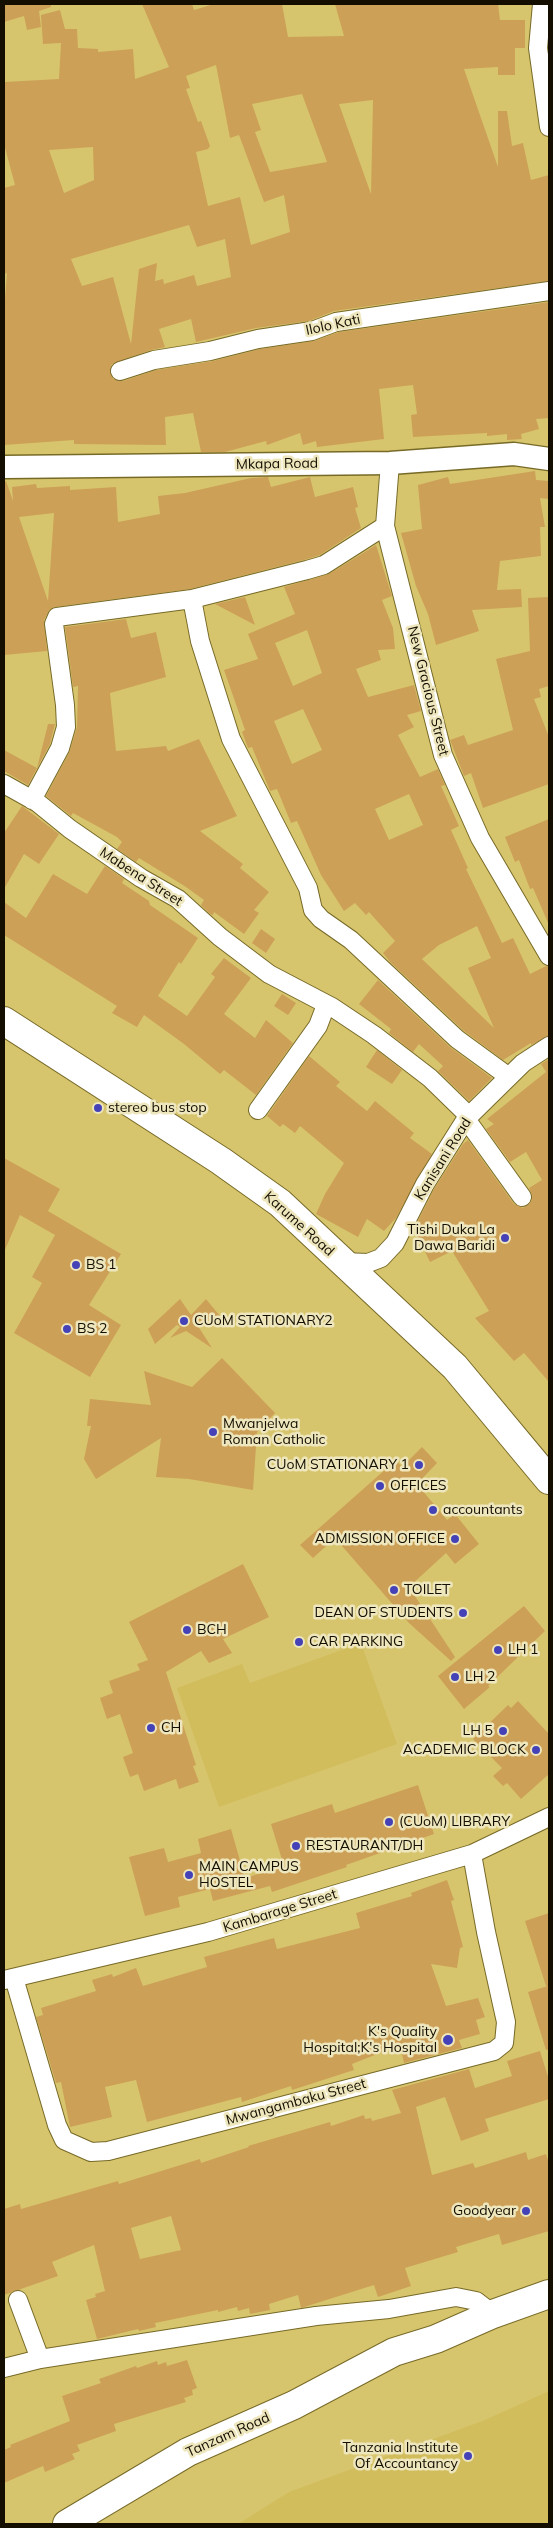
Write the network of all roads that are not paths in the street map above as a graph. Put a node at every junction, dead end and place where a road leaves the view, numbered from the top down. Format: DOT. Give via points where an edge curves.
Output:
graph roads {
  1 [pos="542,4"];
  2 [pos="549,127"];
  3 [pos="549,291"];
  4 [pos="120,371"];
  5 [pos="549,459"];
  6 [pos="390,463"];
  7 [pos="4,467"];
  8 [pos="385,526"];
  9 [pos="192,599"];
  10 [pos="4,784"];
  11 [pos="32,800"];
  12 [pos="549,956"];
  13 [pos="329,1006"];
  14 [pos="4,1020"];
  15 [pos="549,1046"];
  16 [pos="509,1077"];
  17 [pos="258,1110"];
  18 [pos="468,1118"];
  19 [pos="522,1197"];
  20 [pos="342,1262"];
  21 [pos="549,1480"];
  22 [pos="549,1817"];
  23 [pos="472,1854"];
  24 [pos="9,1979"];
  25 [pos="549,2294"];
  26 [pos="18,2300"];
  27 [pos="549,2309"];
  28 [pos="493,2314"];
  29 [pos="394,2352"];
  30 [pos="40,2359"];
  31 [pos="4,2368"];
  32 [pos="67,2524"];
  1 -- 2 [label="street" via="538,48"];
  3 -- 4 [label="street, Ilolo Kati" via="336,322 312,331 154,360"];
  5 -- 6 [label="street, Mkapa Road" via="514,454"];
  6 -- 7 [label="street, Mkapa Road"];
  6 -- 8 [label="street, New Gracious Street"];
  8 -- 9 [label="street" via="324,565"];
  8 -- 12 [label="street, New Gracious Street" via="443,755 480,838"];
  9 -- 11 [label="street" via="63,615 54,620 66,727 60,748"];
  9 -- 16 [label="street" via="200,641 231,739 308,888 313,910 351,940 458,1039"];
  10 -- 11 [label="street, Mabena Street"];
  11 -- 13 [label="street, Mabena Street" via="141,878 178,899 220,937 269,974"];
  13 -- 17 [label="street"];
  13 -- 18 [label="street, Mabena Street" via="411,1062"];
  14 -- 20 [label="highway, Karume Road" via="280,1203"];
  15 -- 16 [label="street, Kanisani Road"];
  16 -- 18 [label="street, Kanisani Road"];
  18 -- 19 [label="street, Mabena Street"];
  18 -- 20 [label="street, Kanisani Road" via="425,1184 395,1242 381,1258 368,1262"];
  20 -- 21 [label="highway, Karume Road" via="456,1367"];
  22 -- 23 [label="street, Kambarage Street"];
  23 -- 24 [label="street, Kambarage Street" via="208,1932"];
  23 -- 24 [label="street, Mwangambaku Street" via="506,2022 504,2043 494,2051 108,2151 91,2152 64,2140"];
  25 -- 28 [label="highway, Tanzam Road"];
  26 -- 30 [label="street"];
  27 -- 29 [label="highway, Tanzam Road" via="442,2348"];
  28 -- 29 [label="highway, Tanzam Road" via="436,2339"];
  28 -- 30 [label="street" via="476,2301 456,2297"];
  29 -- 32 [label="highway, Tanzam Road" via="294,2405 188,2452"];
  30 -- 31 [label="street"];
}
